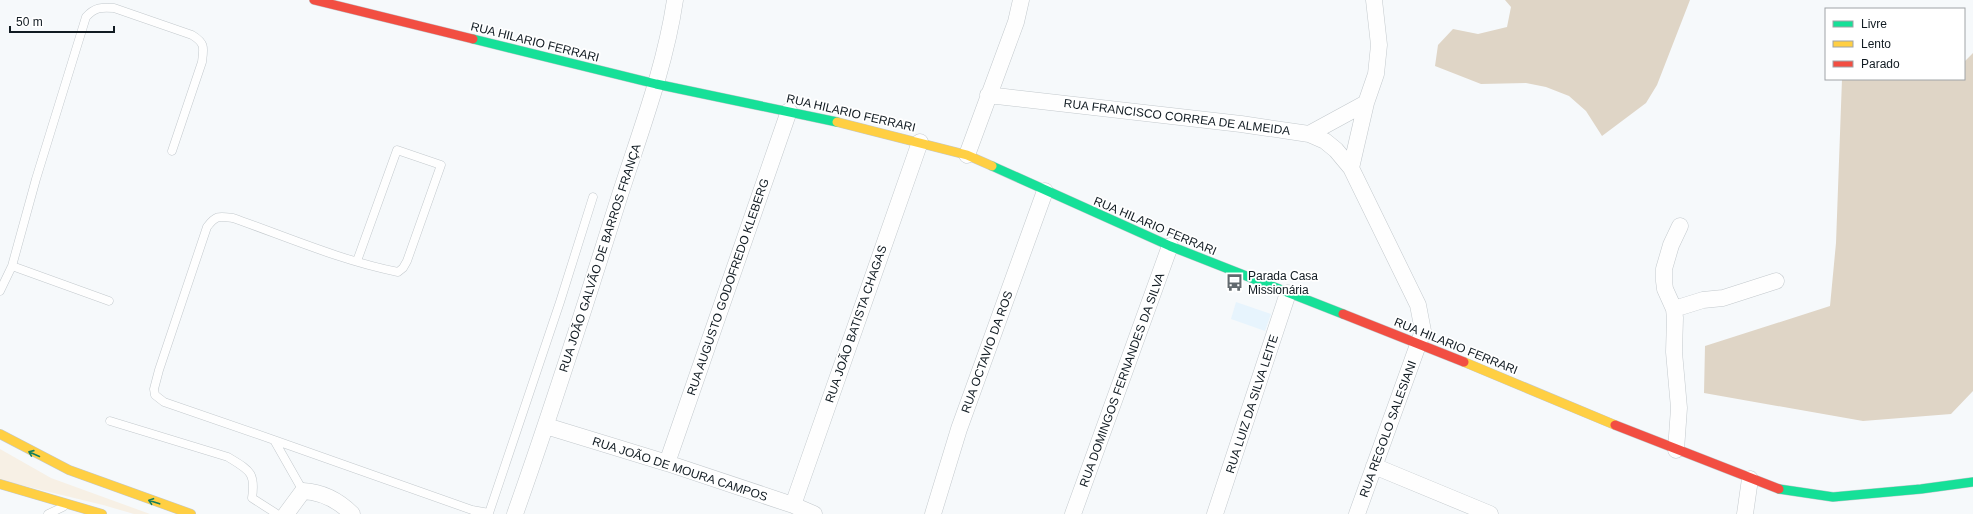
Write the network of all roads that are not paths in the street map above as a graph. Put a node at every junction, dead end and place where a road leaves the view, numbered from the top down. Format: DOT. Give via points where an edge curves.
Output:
graph roads {
  1 [pos="314,0"];
  2 [pos="675,0"];
  3 [pos="1021,0"];
  4 [pos="1374,0"];
  5 [pos="656,84"];
  6 [pos="988,96"];
  7 [pos="1366,103"];
  8 [pos="789,111"];
  9 [pos="1309,134"];
  10 [pos="920,142"];
  11 [pos="172,151"];
  12 [pos="967,155"];
  13 [pos="1351,168"];
  14 [pos="1045,191"];
  15 [pos="593,197"];
  16 [pos="1680,226"];
  17 [pos="1170,246"];
  18 [pos="357,261"];
  19 [pos="12,266"];
  20 [pos="1776,281"];
  21 [pos="0,291"];
  22 [pos="1288,293"];
  23 [pos="109,302"];
  24 [pos="1674,309"];
  25 [pos="1420,344"];
  26 [pos="110,421"];
  27 [pos="546,426"];
  28 [pos="0,434"];
  29 [pos="274,440"];
  30 [pos="1676,450"];
  31 [pos="667,463"];
  32 [pos="1374,466"];
  33 [pos="1750,479"];
  34 [pos="1973,482"];
  35 [pos="0,484"];
  36 [pos="303,491"];
  37 [pos="67,505"];
  38 [pos="793,506"];
  39 [pos="48,514"];
  40 [pos="102,514"];
  41 [pos="191,514"];
  42 [pos="277,514"];
  43 [pos="286,514"];
  44 [pos="352,514"];
  45 [pos="515,514"];
  46 [pos="814,514"];
  47 [pos="932,514"];
  48 [pos="1074,514"];
  49 [pos="1215,514"];
  50 [pos="1357,514"];
  51 [pos="1490,514"];
  52 [pos="1745,514"];
  1 -- 5 [label="street, RUA HILARIO FERRARI"];
  2 -- 5 [label="street, RUA JOÃO GALVÃO DE BARROS FRANÇA"];
  3 -- 6 [label="street" via="1016,22"];
  4 -- 7 [label="street" via="1379,44 1376,74"];
  5 -- 8 [label="street, RUA HILARIO FERRARI"];
  5 -- 27 [label="street, RUA JOÃO GALVÃO DE BARROS FRANÇA"];
  6 -- 9 [label="street, RUA FRANCISCO CORREA DE ALMEIDA"];
  6 -- 12 [label="street"];
  7 -- 9 [label="street"];
  7 -- 13 [label="street"];
  8 -- 10 [label="street, RUA HILARIO FERRARI"];
  8 -- 31 [label="street, RUA AUGUSTO GODOFREDO KLEBERG"];
  9 -- 13 [label="street, RUA FRANCISCO CORREA DE ALMEIDA" via="1325,141"];
  10 -- 12 [label="street, RUA HILARIO FERRARI"];
  10 -- 38 [label="street, RUA JOÃO BATISTA CHAGAS"];
  11 -- 19 [label="lane" via="202,62 203,48 200,40 114,8 101,7 92,10 86,17"];
  12 -- 14 [label="street, RUA HILARIO FERRARI"];
  13 -- 25 [label="street, RUA REGOLO SALESIANI" via="1418,305 1423,331"];
  14 -- 17 [label="street, RUA HILARIO FERRARI"];
  14 -- 47 [label="street, RUA OCTAVIO DA ROS" via="959,429"];
  15 -- 29 [label="lane" via="489,514"];
  16 -- 24 [label="street" via="1664,269 1665,289"];
  17 -- 22 [label="street, RUA HILARIO FERRARI"];
  17 -- 48 [label="street, RUA DOMINGOS FERNANDES DA SILVA"];
  18 -- 18 [label="lane" via="398,272 403,268 441,165 397,150"];
  18 -- 29 [label="lane" via="233,218 221,216 213,219 207,227 159,370 155,395 164,402"];
  19 -- 21 [label="lane"];
  19 -- 23 [label="lane"];
  20 -- 24 [label="street" via="1723,298 1696,301"];
  22 -- 25 [label="street, RUA HILARIO FERRARI"];
  22 -- 49 [label="street, RUA LUIZ DA SILVA LEITE"];
  24 -- 30 [label="street" via="1674,352 1679,408"];
  25 -- 30 [label="street, RUA HILARIO FERRARI"];
  25 -- 32 [label="street, RUA REGOLO SALESIANI"];
  26 -- 42 [label="lane" via="228,457 251,474 254,482 252,498"];
  27 -- 31 [label="street, RUA JOÃO DE MOURA CAMPOS"];
  27 -- 45 [label="street, RUA JOÃO GALVÃO DE BARROS FRANÇA"];
  41 -- 28 [label="street, one-way" via="94,481 26,450"];
  29 -- 36 [label="lane"];
  30 -- 33 [label="street, RUA HILARIO FERRARI"];
  31 -- 38 [label="street, RUA JOÃO DE MOURA CAMPOS"];
  32 -- 50 [label="street, RUA REGOLO SALESIANI"];
  32 -- 51 [label="street"];
  33 -- 34 [label="street, RUA HILARIO FERRARI" via="1776,489 1833,497"];
  33 -- 52 [label="street"];
  35 -- 37 [label="street"];
  36 -- 43 [label="street"];
  36 -- 44 [label="street" via="323,494 344,506"];
  37 -- 39 [label="lane"];
  37 -- 40 [label="street"];
  38 -- 46 [label="street, RUA JOÃO DE MOURA CAMPOS"];
}
